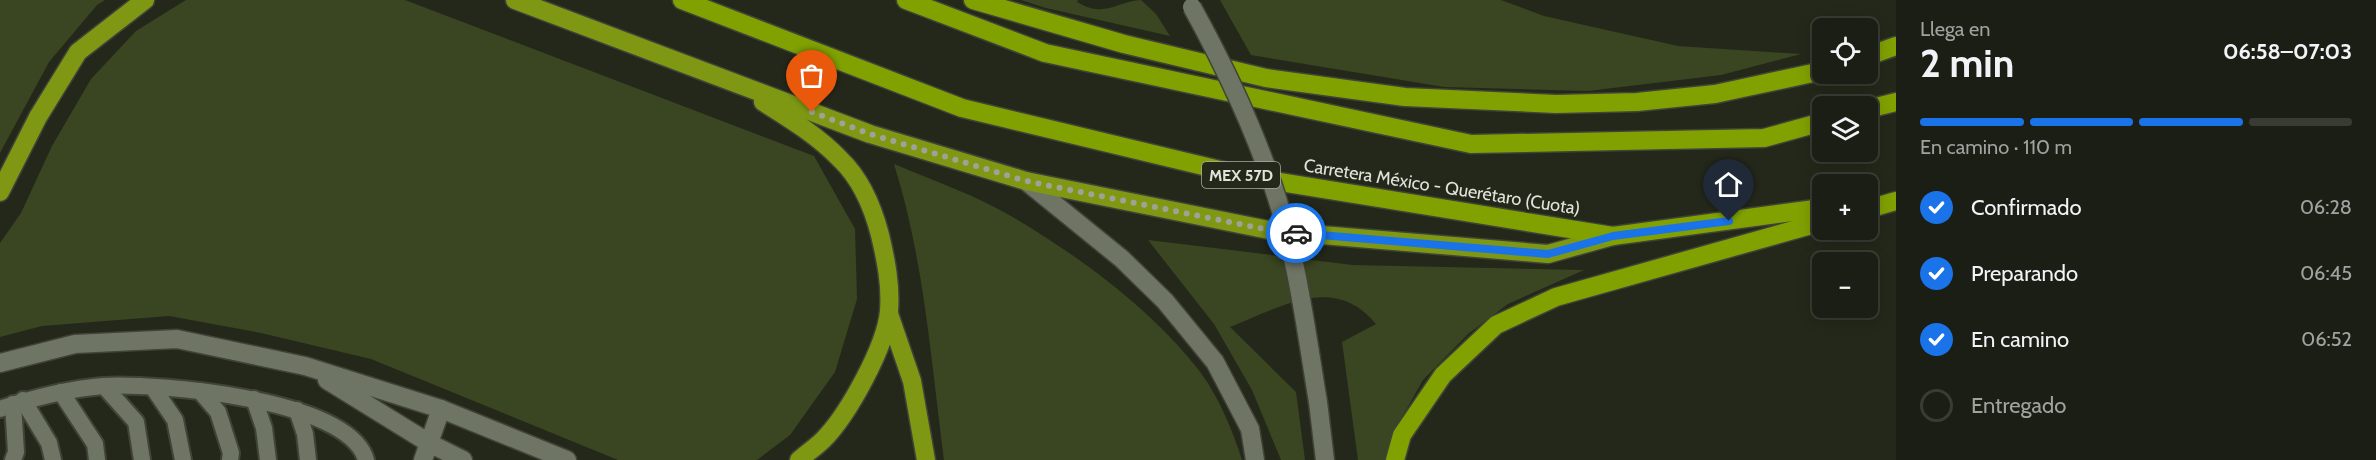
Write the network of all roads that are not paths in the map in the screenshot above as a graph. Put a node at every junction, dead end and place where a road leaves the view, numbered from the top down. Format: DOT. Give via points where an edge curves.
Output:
graph roads {
  1 [pos="145,0"];
  2 [pos="515,0"];
  3 [pos="681,0"];
  4 [pos="906,0"];
  5 [pos="973,0"];
  6 [pos="1188,2"];
  7 [pos="1896,46"];
  8 [pos="1878,53"];
  9 [pos="1812,73"];
  10 [pos="734,83"];
  11 [pos="1896,102"];
  12 [pos="1878,107"];
  13 [pos="1812,125"];
  14 [pos="1026,181"];
  15 [pos="0,192"];
  16 [pos="1896,200"];
  17 [pos="1878,201"];
  18 [pos="1878,206"];
  19 [pos="1812,209"];
  20 [pos="1812,225"];
  21 [pos="1613,236"];
  22 [pos="889,314"];
  23 [pos="0,363"];
  24 [pos="305,366"];
  25 [pos="104,386"];
  26 [pos="154,389"];
  27 [pos="200,391"];
  28 [pos="61,392"];
  29 [pos="254,399"];
  30 [pos="12,404"];
  31 [pos="441,409"];
  32 [pos="297,410"];
  33 [pos="426,451"];
  34 [pos="16,457"];
  35 [pos="53,460"];
  36 [pos="96,460"];
  37 [pos="142,460"];
  38 [pos="183,460"];
  39 [pos="230,460"];
  40 [pos="268,460"];
  41 [pos="308,460"];
  42 [pos="366,460"];
  43 [pos="463,460"];
  44 [pos="567,460"];
  45 [pos="799,460"];
  46 [pos="926,460"];
  47 [pos="1255,460"];
  48 [pos="1325,460"];
  49 [pos="1395,460"];
  1 -- 15 [label="highway" via="78,52 38,117"];
  2 -- 10 [label="highway, Carretera México - Querétaro (Cuota)"];
  3 -- 21 [label="highway, Carretera México - Querétaro (Cuota) / MEX 57D" via="962,108 1249,177"];
  4 -- 13 [label="highway" via="1045,53 1471,144 1764,138"];
  5 -- 9 [label="highway" via="1124,44 1266,78 1405,97 1556,104 1637,102 1714,94"];
  6 -- 48 [label="street, bridge" via="1248,116 1274,188 1302,304"];
  7 -- 8 [label="highway"];
  10 -- 14 [label="highway, Carretera México - Querétaro (Cuota)" via="870,134"];
  10 -- 22 [label="highway" via="806,130 841,160 862,188 876,219 886,259"];
  11 -- 12 [label="highway"];
  14 -- 21 [label="highway, Carretera México - Querétaro (Cuota)" via="1274,231 1548,254"];
  14 -- 47 [label="street" via="1122,259 1165,301 1215,362 1250,429"];
  16 -- 17 [label="highway"];
  16 -- 18 [label="highway"];
  19 -- 21 [label="highway, Carretera México - Querétaro (Cuota) / MEX 57D"];
  20 -- 49 [label="highway" via="1557,297 1496,325 1443,375 1402,435"];
  22 -- 45 [label="highway" via="866,376 847,409 824,439"];
  22 -- 46 [label="highway" via="912,381"];
  23 -- 24 [label="street" via="75,344 167,339"];
  24 -- 31 [label="street"];
  24 -- 33 [label="street"];
  25 -- 26 [label="lane"];
  25 -- 28 [label="lane"];
  25 -- 37 [label="lane" via="136,422"];
  26 -- 27 [label="lane"];
  26 -- 38 [label="lane" via="175,420"];
  27 -- 29 [label="lane"];
  27 -- 39 [label="lane" via="218,412"];
  28 -- 30 [label="lane"];
  28 -- 36 [label="lane" via="95,444"];
  29 -- 32 [label="lane"];
  29 -- 40 [label="lane" via="264,428"];
  30 -- 34 [label="lane"];
  30 -- 35 [label="lane" via="49,444"];
  31 -- 33 [label="street"];
  31 -- 44 [label="street"];
  32 -- 41 [label="lane"];
  32 -- 42 [label="lane" via="349,436"];
  33 -- 43 [label="street"];
}
